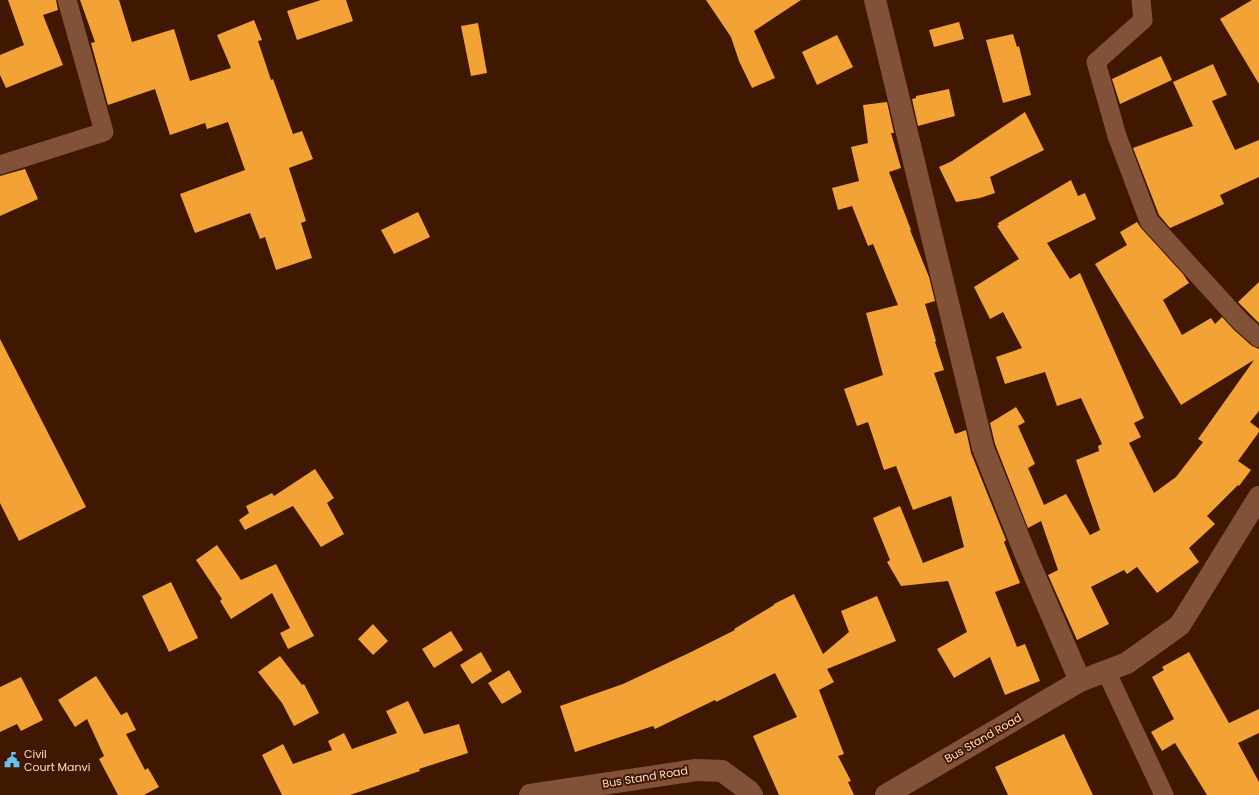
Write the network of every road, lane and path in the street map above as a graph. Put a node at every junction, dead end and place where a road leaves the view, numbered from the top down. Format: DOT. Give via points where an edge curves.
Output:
graph roads {
  1 [pos="67,0"];
  2 [pos="875,0"];
  3 [pos="1141,0"];
  4 [pos="0,165"];
  5 [pos="1259,338"];
  6 [pos="1259,497"];
  7 [pos="1106,671"];
  8 [pos="1080,681"];
  9 [pos="530,795"];
  10 [pos="752,795"];
  11 [pos="886,795"];
  12 [pos="1164,795"];
  1 -- 4 [label="street" via="104,132"];
  2 -- 8 [label="main road" via="983,448"];
  3 -- 5 [label="street" via="1143,20 1096,62 1118,136 1149,221 1241,322"];
  6 -- 7 [label="main road, Bus Stand Road" via="1180,625 1127,663"];
  7 -- 8 [label="main road, Bus Stand Road"];
  7 -- 12 [label="street"];
  8 -- 11 [label="main road, Bus Stand Road"];
  9 -- 10 [label="main road, Bus Stand Road" via="696,770 722,771"];
}
